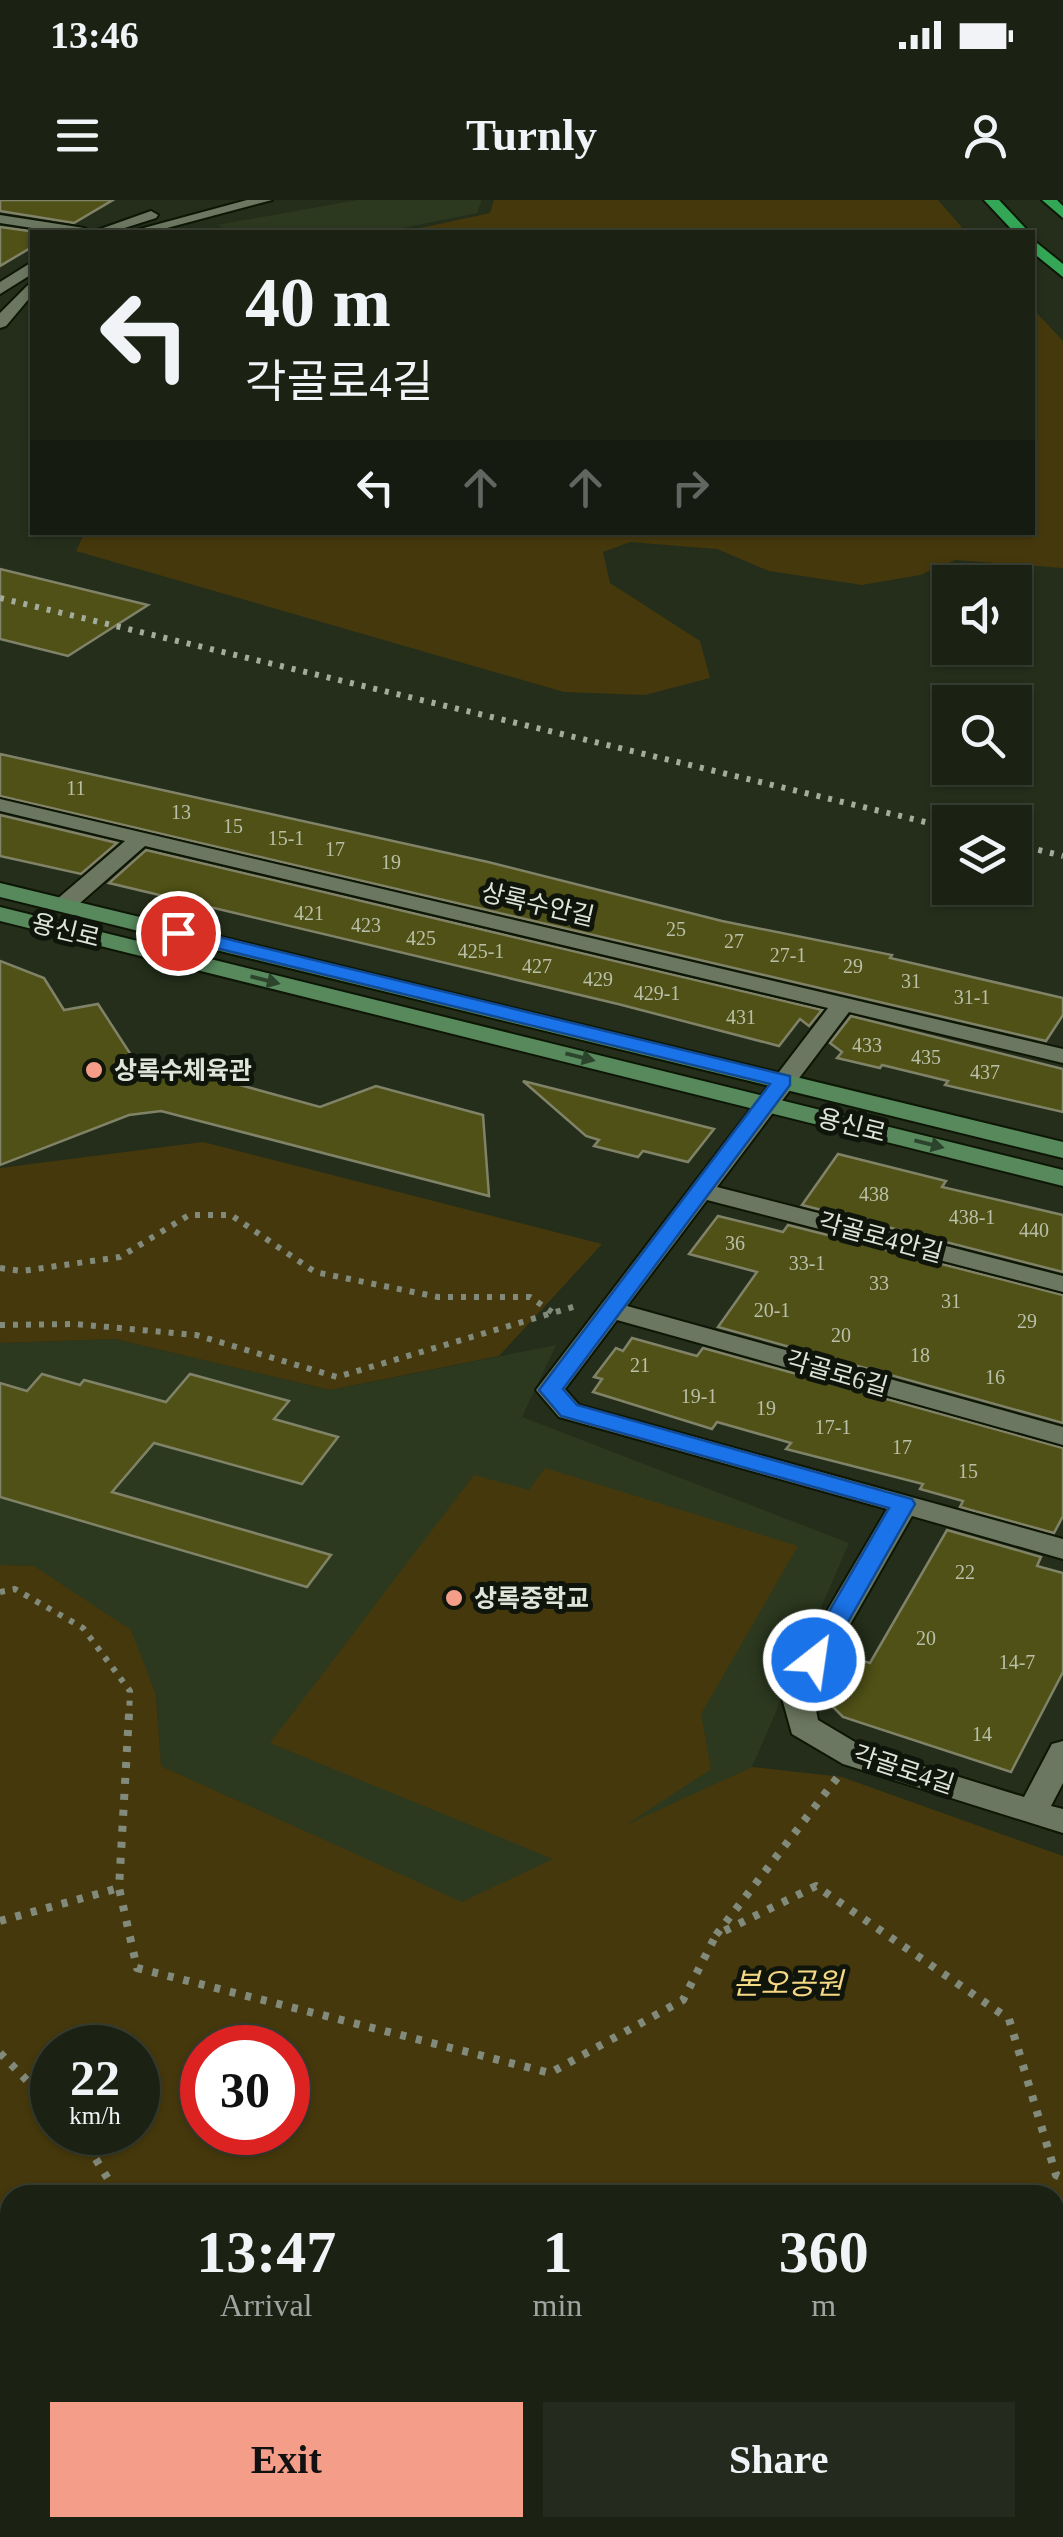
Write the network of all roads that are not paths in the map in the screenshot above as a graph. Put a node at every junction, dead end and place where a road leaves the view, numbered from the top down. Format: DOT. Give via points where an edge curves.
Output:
graph roads {
  1 [pos="216,200"];
  2 [pos="265,200"];
  3 [pos="976,200"];
  4 [pos="1049,200"];
  5 [pos="995,205"];
  6 [pos="1063,214"];
  7 [pos="0,219"];
  8 [pos="71,230"];
  9 [pos="105,230"];
  10 [pos="144,230"];
  11 [pos="1020,230"];
  12 [pos="1035,247"];
  13 [pos="30,268"];
  14 [pos="1063,272"];
  15 [pos="30,288"];
  16 [pos="0,290"];
  17 [pos="0,322"];
  18 [pos="0,805"];
  19 [pos="140,838"];
  20 [pos="0,890"];
  21 [pos="64,905"];
  22 [pos="0,914"];
  23 [pos="843,1004"];
  24 [pos="1063,1056"];
  25 [pos="774,1092"];
  26 [pos="1063,1150"];
  27 [pos="1063,1178"];
  28 [pos="699,1190"];
  29 [pos="1063,1284"];
  30 [pos="611,1310"];
  31 [pos="1063,1436"];
  32 [pos="904,1504"];
  33 [pos="1063,1549"];
  34 [pos="1063,1752"];
  35 [pos="1048,1816"];
  1 -- 9 [label="street"];
  2 -- 10 [label="street"];
  3 -- 5 [label="highway"];
  4 -- 6 [label="highway"];
  5 -- 11 [label="highway"];
  7 -- 8 [label="street"];
  12 -- 14 [label="highway"];
  13 -- 16 [label="street"];
  15 -- 17 [label="street"];
  18 -- 19 [label="street, 상록수안길"];
  19 -- 21 [label="street"];
  19 -- 23 [label="street, 상록수안길"];
  20 -- 21 [label="main road, 용신로"];
  21 -- 25 [label="main road, 용신로"];
  22 -- 25 [label="main road, 용신로, one-way"];
  23 -- 24 [label="street, 상록수안길"];
  23 -- 25 [label="street"];
  25 -- 26 [label="main road, 용신로"];
  25 -- 27 [label="main road, 용신로, one-way"];
  25 -- 28 [label="street"];
  28 -- 29 [label="street, 각골로4안길"];
  28 -- 30 [label="street"];
  30 -- 31 [label="street, 각골로6길"];
  30 -- 32 [label="street" via="550,1390 569,1410"];
  32 -- 33 [label="street"];
  32 -- 35 [label="street, 각골로4길" via="796,1691 803,1726 854,1756"];
  34 -- 35 [label="street, 각골로4길"];
}
